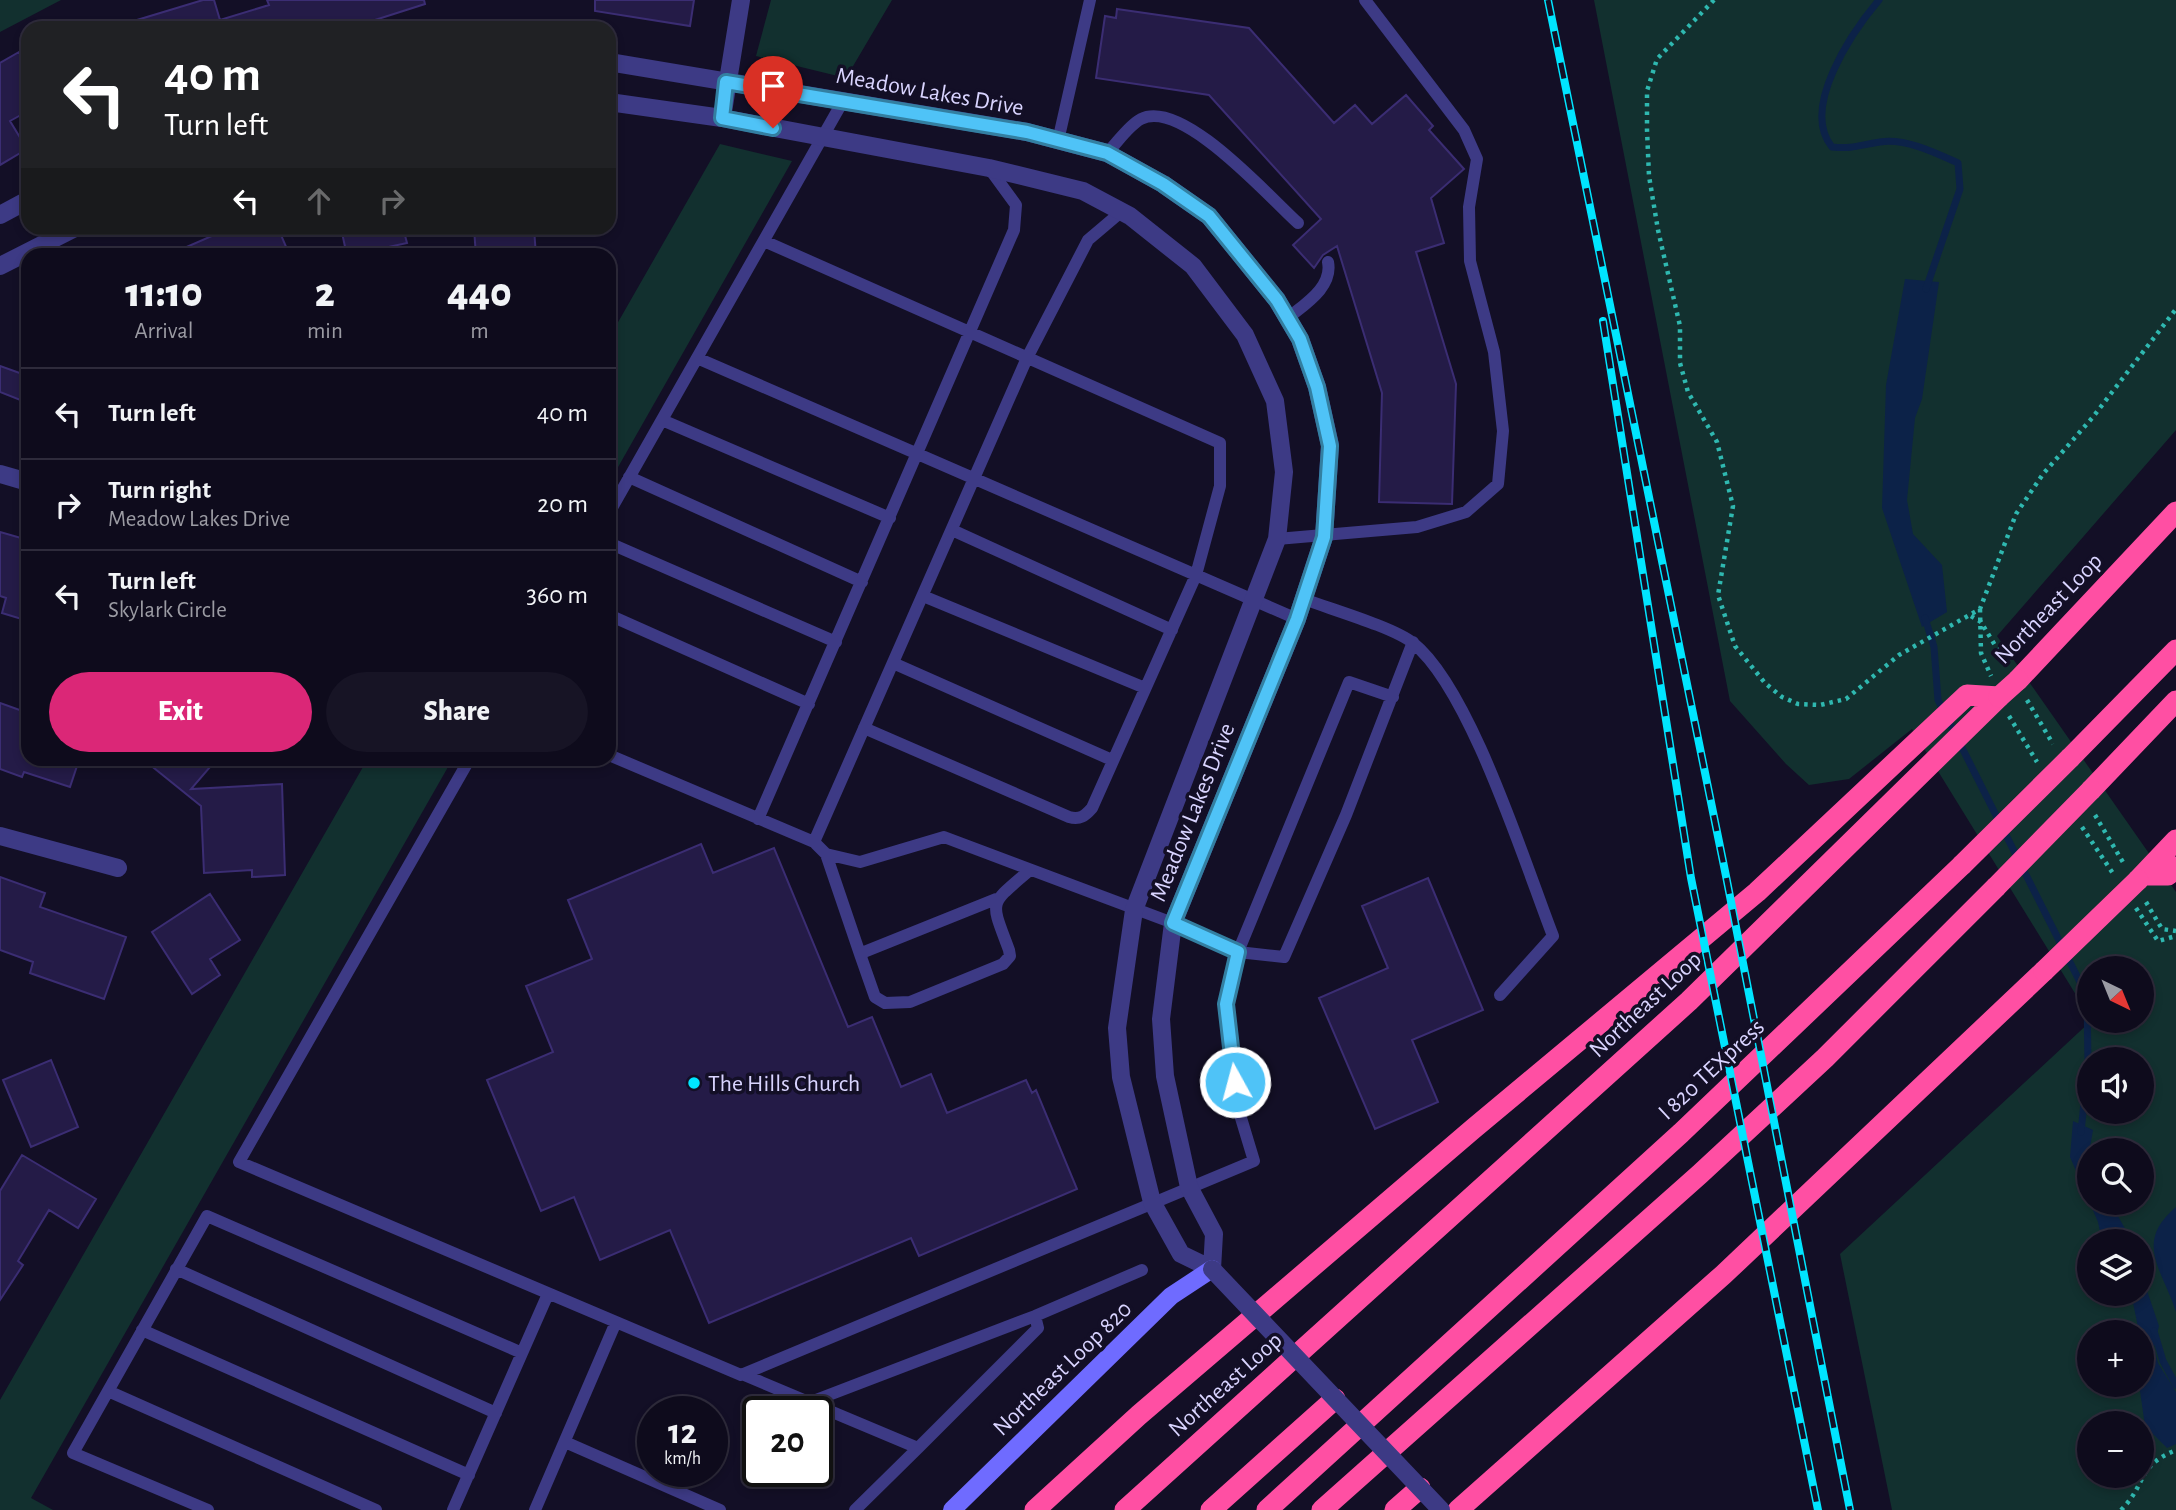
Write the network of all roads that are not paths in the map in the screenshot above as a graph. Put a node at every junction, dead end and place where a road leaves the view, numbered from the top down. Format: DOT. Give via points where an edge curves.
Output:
graph roads {
  1 [pos="741,0"];
  2 [pos="1090,0"];
  3 [pos="1365,0"];
  4 [pos="616,63"];
  5 [pos="726,82"];
  6 [pos="844,101"];
  7 [pos="616,103"];
  8 [pos="722,118"];
  9 [pos="824,137"];
  10 [pos="1058,141"];
  11 [pos="1107,153"];
  12 [pos="989,168"];
  13 [pos="21,204"];
  14 [pos="1121,212"];
  15 [pos="0,215"];
  16 [pos="1298,223"];
  17 [pos="61,235"];
  18 [pos="764,241"];
  19 [pos="36,248"];
  20 [pos="21,255"];
  21 [pos="1328,262"];
  22 [pos="0,266"];
  23 [pos="1288,318"];
  24 [pos="970,332"];
  25 [pos="697,358"];
  26 [pos="1027,358"];
  27 [pos="662,420"];
  28 [pos="918,454"];
  29 [pos="0,474"];
  30 [pos="629,477"];
  31 [pos="974,478"];
  32 [pos="21,480"];
  33 [pos="616,500"];
  34 [pos="2176,512"];
  35 [pos="890,518"];
  36 [pos="952,530"];
  37 [pos="1324,537"];
  38 [pos="1277,539"];
  39 [pos="616,546"];
  40 [pos="1196,575"];
  41 [pos="862,582"];
  42 [pos="923,596"];
  43 [pos="1304,599"];
  44 [pos="1253,600"];
  45 [pos="616,618"];
  46 [pos="1297,619"];
  47 [pos="1172,629"];
  48 [pos="836,642"];
  49 [pos="1413,642"];
  50 [pos="2176,650"];
  51 [pos="893,663"];
  52 [pos="1146,688"];
  53 [pos="1999,696"];
  54 [pos="1393,697"];
  55 [pos="2176,701"];
  56 [pos="809,704"];
  57 [pos="864,728"];
  58 [pos="616,758"];
  59 [pos="1112,760"];
  60 [pos="466,766"];
  61 [pos="758,819"];
  62 [pos="0,836"];
  63 [pos="2176,840"];
  64 [pos="814,842"];
  65 [pos="826,854"];
  66 [pos="2176,867"];
  67 [pos="118,868"];
  68 [pos="1030,870"];
  69 [pos="2140,878"];
  70 [pos="996,899"];
  71 [pos="1134,910"];
  72 [pos="1173,923"];
  73 [pos="1238,952"];
  74 [pos="861,957"];
  75 [pos="1500,995"];
  76 [pos="1189,1186"];
  77 [pos="1152,1202"];
  78 [pos="176,1269"];
  79 [pos="1212,1269"];
  80 [pos="1142,1270"];
  81 [pos="548,1294"];
  82 [pos="1035,1316"];
  83 [pos="617,1322"];
  84 [pos="142,1330"];
  85 [pos="522,1353"];
  86 [pos="742,1374"];
  87 [pos="108,1391"];
  88 [pos="792,1396"];
  89 [pos="826,1396"];
  90 [pos="1335,1399"];
  91 [pos="496,1413"];
  92 [pos="833,1413"];
  93 [pos="565,1441"];
  94 [pos="918,1448"];
  95 [pos="469,1475"];
  96 [pos="1420,1488"];
  97 [pos="539,1509"];
  98 [pos="208,1510"];
  99 [pos="376,1510"];
  100 [pos="453,1510"];
  101 [pos="720,1510"];
  102 [pos="855,1510"];
  103 [pos="952,1510"];
  104 [pos="1035,1510"];
  105 [pos="1125,1510"];
  106 [pos="1211,1510"];
  107 [pos="1267,1510"];
  108 [pos="1322,1510"];
  109 [pos="1395,1510"];
  110 [pos="1441,1510"];
  111 [pos="1458,1510"];
  1 -- 5 [label="street"];
  2 -- 10 [label="lane"];
  3 -- 37 [label="lane" via="1464,130 1477,159 1469,206 1470,261 1494,352 1503,431 1498,484 1466,512 1417,527"];
  4 -- 5 [label="street, Meadow Lakes Drive"];
  5 -- 6 [label="street, Meadow Lakes Drive"];
  5 -- 8 [label="street"];
  6 -- 9 [label="lane"];
  6 -- 10 [label="street, Meadow Lakes Drive"];
  7 -- 8 [label="street, Meadow Lakes Drive"];
  8 -- 9 [label="street, Meadow Lakes Drive"];
  9 -- 12 [label="street, Meadow Lakes Drive"];
  9 -- 18 [label="lane"];
  10 -- 11 [label="street, Meadow Lakes Drive"];
  11 -- 16 [label="lane" via="1141,119 1160,114 1175,119 1217,148"];
  11 -- 23 [label="street, Meadow Lakes Drive" via="1209,216"];
  12 -- 14 [label="street, Meadow Lakes Drive" via="1083,191"];
  12 -- 24 [label="lane" via="1016,205 1014,230"];
  13 -- 15 [label="street"];
  14 -- 26 [label="lane" via="1088,240"];
  14 -- 38 [label="street, Meadow Lakes Drive" via="1193,266 1245,335 1275,401 1284,472"];
  17 -- 19 [label="street"];
  18 -- 24 [label="lane"];
  18 -- 25 [label="lane"];
  20 -- 22 [label="street"];
  21 -- 23 [label="lane" via="1330,270 1318,293"];
  23 -- 37 [label="street, Meadow Lakes Drive" via="1317,387 1330,446"];
  24 -- 26 [label="lane"];
  24 -- 28 [label="lane"];
  25 -- 27 [label="lane"];
  25 -- 28 [label="lane"];
  26 -- 31 [label="lane"];
  26 -- 40 [label="lane" via="1220,443 1220,486"];
  27 -- 30 [label="lane"];
  27 -- 35 [label="lane"];
  28 -- 31 [label="lane"];
  28 -- 35 [label="lane"];
  29 -- 32 [label="street"];
  30 -- 33 [label="lane"];
  30 -- 41 [label="lane"];
  31 -- 36 [label="lane"];
  31 -- 40 [label="lane"];
  34 -- 53 [label="highway, Northeast Loop, bridge"];
  35 -- 41 [label="lane"];
  36 -- 42 [label="lane"];
  36 -- 47 [label="lane"];
  37 -- 38 [label="lane"];
  37 -- 43 [label="street, Meadow Lakes Drive"];
  38 -- 44 [label="street, Meadow Lakes Drive"];
  39 -- 48 [label="lane"];
  40 -- 44 [label="lane"];
  40 -- 47 [label="lane"];
  41 -- 48 [label="lane"];
  42 -- 51 [label="lane"];
  42 -- 52 [label="lane"];
  43 -- 46 [label="street, Meadow Lakes Drive"];
  43 -- 49 [label="lane"];
  44 -- 46 [label="lane"];
  44 -- 71 [label="street, Meadow Lakes Drive"];
  45 -- 56 [label="lane"];
  46 -- 72 [label="street, Meadow Lakes Drive"];
  47 -- 52 [label="lane"];
  48 -- 56 [label="lane"];
  49 -- 54 [label="lane"];
  49 -- 75 [label="lane" via="1441,675 1465,716 1553,936"];
  50 -- 107 [label="highway, I 820 TEXpress, bridge" via="1962,865 1671,1142"];
  51 -- 57 [label="lane"];
  51 -- 59 [label="lane"];
  52 -- 59 [label="lane"];
  53 -- 104 [label="highway" via="1967,695 1757,892 1452,1147"];
  53 -- 105 [label="highway, Northeast Loop" via="1696,995"];
  54 -- 73 [label="lane" via="1284,957"];
  54 -- 73 [label="lane" via="1349,682"];
  55 -- 108 [label="highway, bridge" via="1825,1058"];
  56 -- 61 [label="lane"];
  57 -- 59 [label="lane" via="1076,819 1092,808"];
  57 -- 64 [label="lane"];
  58 -- 61 [label="lane"];
  60 -- 81 [label="lane" via="239,1162"];
  61 -- 64 [label="lane"];
  62 -- 67 [label="street"];
  63 -- 69 [label="highway"];
  64 -- 65 [label="lane"];
  65 -- 68 [label="lane" via="860,862 944,837"];
  65 -- 74 [label="lane"];
  66 -- 69 [label="highway" via="2168,875"];
  68 -- 70 [label="lane"];
  68 -- 71 [label="lane"];
  69 -- 111 [label="highway, bridge" via="1723,1275"];
  70 -- 74 [label="lane" via="869,949"];
  70 -- 74 [label="lane" via="994,909 1010,950 1003,964 900,1005 875,997"];
  71 -- 72 [label="lane"];
  71 -- 77 [label="street, Meadow Lakes Drive" via="1117,1028 1121,1077"];
  72 -- 73 [label="lane"];
  72 -- 76 [label="street, Meadow Lakes Drive" via="1161,1018 1165,1076"];
  73 -- 76 [label="lane" via="1226,1004 1238,1108 1254,1161"];
  76 -- 77 [label="lane"];
  76 -- 79 [label="street, Meadow Lakes Drive" via="1214,1234"];
  77 -- 79 [label="street, Meadow Lakes Drive" via="1181,1254"];
  77 -- 86 [label="lane"];
  78 -- 84 [label="lane"];
  78 -- 85 [label="lane" via="207,1216"];
  78 -- 91 [label="lane"];
  79 -- 90 [label="street, bridge"];
  79 -- 103 [label="main road, Northeast Loop 820" via="1171,1296"];
  80 -- 82 [label="lane"];
  81 -- 83 [label="lane"];
  81 -- 85 [label="lane"];
  82 -- 89 [label="lane"];
  82 -- 94 [label="lane" via="1038,1328"];
  83 -- 86 [label="lane"];
  83 -- 93 [label="lane"];
  84 -- 87 [label="lane"];
  84 -- 95 [label="lane"];
  85 -- 91 [label="lane"];
  86 -- 88 [label="lane"];
  87 -- 98 [label="lane" via="73,1453"];
  87 -- 99 [label="lane"];
  90 -- 96 [label="street, bridge"];
  90 -- 106 [label="highway"];
  91 -- 95 [label="lane"];
  92 -- 94 [label="lane"];
  93 -- 97 [label="lane"];
  93 -- 101 [label="lane"];
  94 -- 102 [label="lane"];
  95 -- 100 [label="lane"];
  96 -- 109 [label="highway"];
  96 -- 110 [label="street, bridge"];
}
